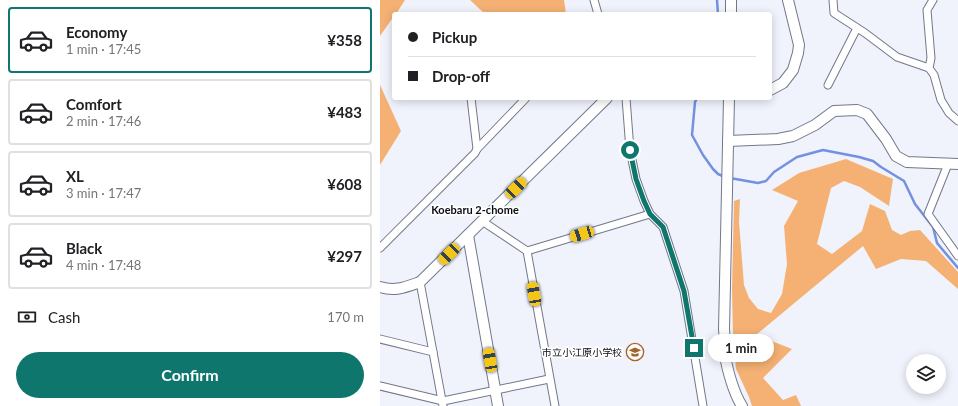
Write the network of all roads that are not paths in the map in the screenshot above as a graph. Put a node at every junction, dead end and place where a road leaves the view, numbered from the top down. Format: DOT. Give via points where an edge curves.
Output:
graph roads {
  1 [pos="594,0"];
  2 [pos="731,0"];
  3 [pos="788,0"];
  4 [pos="833,0"];
  5 [pos="933,0"];
  6 [pos="597,12"];
  7 [pos="731,12"];
  8 [pos="857,28"];
  9 [pos="929,68"];
  10 [pos="828,85"];
  11 [pos="772,89"];
  12 [pos="471,100"];
  13 [pos="524,100"];
  14 [pos="604,100"];
  15 [pos="626,100"];
  16 [pos="729,100"];
  17 [pos="958,121"];
  18 [pos="728,141"];
  19 [pos="477,149"];
  20 [pos="955,165"];
  21 [pos="650,214"];
  22 [pos="482,221"];
  23 [pos="468,234"];
  24 [pos="380,248"];
  25 [pos="527,251"];
  26 [pos="958,256"];
  27 [pos="420,282"];
  28 [pos="380,288"];
  29 [pos="380,339"];
  30 [pos="433,352"];
  31 [pos="550,379"];
  32 [pos="380,386"];
  33 [pos="495,391"];
  34 [pos="443,403"];
  35 [pos="498,406"];
  36 [pos="555,406"];
  37 [pos="703,406"];
  38 [pos="742,406"];
  1 -- 6 [label="street"];
  2 -- 7 [label="street"];
  3 -- 11 [label="street" via="799,45 798,53 793,70 784,83"];
  4 -- 8 [label="street" via="834,13"];
  5 -- 9 [label="street" via="927,10 931,58"];
  8 -- 9 [label="street" via="897,57"];
  8 -- 10 [label="street"];
  9 -- 17 [label="street" via="934,75 941,100"];
  12 -- 19 [label="street"];
  13 -- 19 [label="street"];
  14 -- 22 [label="street"];
  15 -- 21 [label="street" via="630,150 636,179"];
  16 -- 18 [label="street"];
  18 -- 20 [label="street" via="793,136 815,125 834,111 857,110 867,114 896,156 907,162"];
  18 -- 38 [label="street" via="725,355"];
  19 -- 24 [label="street"];
  20 -- 26 [label="street" via="928,214"];
  21 -- 25 [label="street"];
  21 -- 37 [label="street" via="663,227 684,291"];
  22 -- 23 [label="street"];
  22 -- 25 [label="street"];
  23 -- 27 [label="street"];
  23 -- 33 [label="street"];
  25 -- 31 [label="street"];
  27 -- 28 [label="street" via="397,289"];
  27 -- 30 [label="street"];
  29 -- 30 [label="street"];
  30 -- 34 [label="street"];
  31 -- 33 [label="street"];
  31 -- 36 [label="street"];
  32 -- 34 [label="street"];
  33 -- 34 [label="street"];
  33 -- 35 [label="street"];
}
